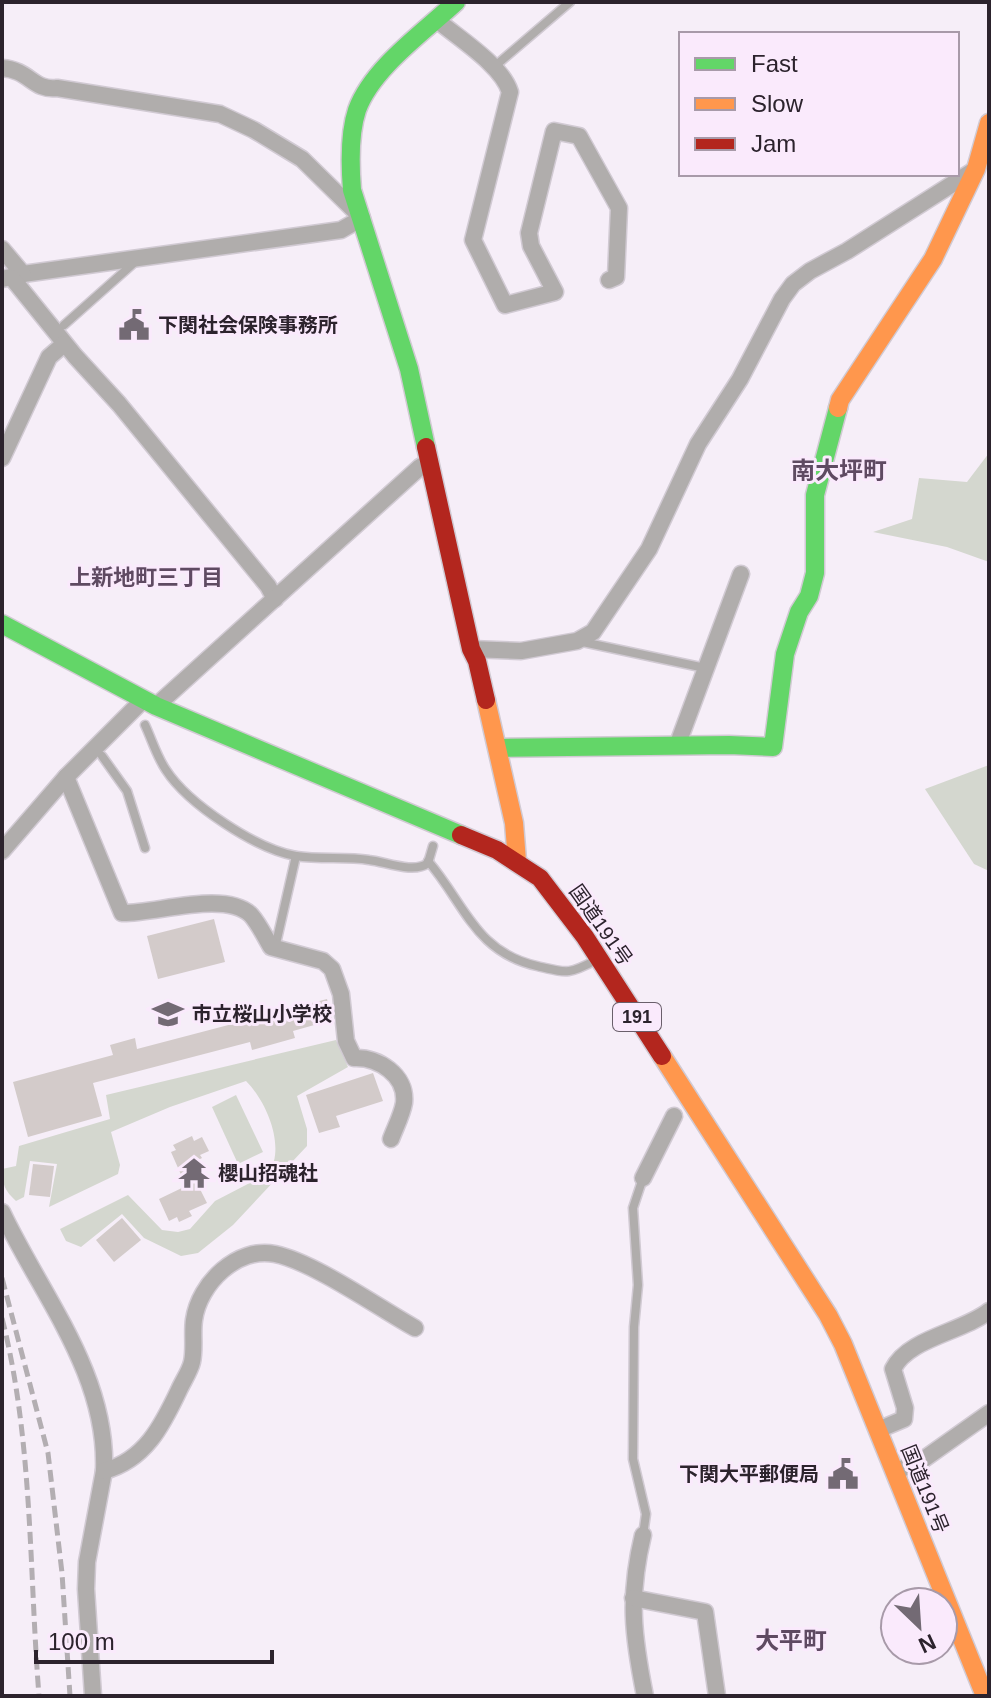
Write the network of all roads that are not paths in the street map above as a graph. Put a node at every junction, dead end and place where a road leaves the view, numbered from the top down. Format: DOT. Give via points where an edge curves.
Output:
graph roads {
  1 [pos="456,2"];
  2 [pos="570,2"];
  3 [pos="437,20"];
  4 [pos="2,54"];
  5 [pos="494,67"];
  6 [pos="10,68"];
  7 [pos="989,123"];
  8 [pos="976,169"];
  9 [pos="362,218"];
  10 [pos="2,249"];
  11 [pos="139,259"];
  12 [pos="12,277"];
  13 [pos="609,280"];
  14 [pos="64,325"];
  15 [pos="64,344"];
  16 [pos="2,458"];
  17 [pos="430,461"];
  18 [pos="741,574"];
  19 [pos="275,599"];
  20 [pos="2,624"];
  21 [pos="577,641"];
  22 [pos="471,649"];
  23 [pos="705,668"];
  24 [pos="149,703"];
  25 [pos="145,725"];
  26 [pos="677,746"];
  27 [pos="498,748"];
  28 [pos="102,756"];
  29 [pos="66,777"];
  30 [pos="433,846"];
  31 [pos="145,848"];
  32 [pos="2,851"];
  33 [pos="296,856"];
  34 [pos="428,861"];
  35 [pos="517,861"];
  36 [pos="275,948"];
  37 [pos="599,958"];
  38 [pos="674,1116"];
  39 [pos="391,1139"];
  40 [pos="643,1178"];
  41 [pos="2,1212"];
  42 [pos="989,1311"];
  43 [pos="415,1328"];
  44 [pos="989,1413"];
  45 [pos="878,1430"];
  46 [pos="104,1471"];
  47 [pos="895,1472"];
  48 [pos="643,1535"];
  49 [pos="633,1598"];
  50 [pos="93,1696"];
  51 [pos="645,1696"];
  52 [pos="717,1696"];
  53 [pos="985,1696"];
  1 -- 3 [label="main road"];
  2 -- 5 [label="lane"];
  3 -- 5 [label="street"];
  3 -- 9 [label="main road" via="382,71 358,104 350,162"];
  4 -- 6 [label="street"];
  5 -- 13 [label="street" via="510,92 473,240 505,305 555,292 529,233 554,131 579,136 619,208 616,277"];
  6 -- 9 [label="street" via="47,89 220,114 302,159"];
  7 -- 8 [label="main road"];
  8 -- 21 [label="street" via="793,284 698,444 649,549 593,632"];
  8 -- 26 [label="main road" via="933,259 840,400 815,495 815,573 785,654 773,747"];
  9 -- 11 [label="street" via="341,230"];
  9 -- 17 [label="main road" via="409,369"];
  10 -- 12 [label="street"];
  11 -- 12 [label="street"];
  11 -- 14 [label="lane"];
  12 -- 15 [label="street"];
  15 -- 16 [label="street" via="49,357"];
  15 -- 19 [label="street" via="119,404"];
  17 -- 19 [label="street"];
  17 -- 22 [label="main road"];
  18 -- 23 [label="street"];
  19 -- 24 [label="street"];
  20 -- 24 [label="main road, 国道191号 / 191"];
  21 -- 22 [label="street" via="521,651"];
  21 -- 23 [label="lane"];
  22 -- 27 [label="main road"];
  23 -- 26 [label="street"];
  24 -- 29 [label="street"];
  24 -- 35 [label="main road, 国道191号 / 191"];
  25 -- 33 [label="lane" via="164,768 199,803 233,828"];
  26 -- 27 [label="main road"];
  27 -- 35 [label="main road"];
  28 -- 31 [label="lane" via="127,791"];
  29 -- 32 [label="street"];
  29 -- 36 [label="street" via="122,913 192,903 239,908"];
  30 -- 34 [label="lane"];
  33 -- 34 [label="lane" via="418,868"];
  33 -- 36 [label="lane"];
  34 -- 37 [label="lane" via="481,937 505,955 563,973"];
  35 -- 37 [label="main road, 国道191号 / 191" via="540,878"];
  36 -- 39 [label="street" via="323,961 335,973 346,1041 354,1058 384,1065 400,1087 404,1105"];
  37 -- 45 [label="main road, 国道191号 / 191" via="828,1315"];
  38 -- 40 [label="street"];
  40 -- 48 [label="lane" via="633,1208 638,1262 633,1459 646,1514"];
  41 -- 46 [label="street" via="94,1391"];
  42 -- 45 [label="street" via="898,1361 893,1369 904,1419"];
  43 -- 46 [label="street" via="277,1255 240,1258 211,1282 197,1306 192,1363 157,1434 121,1466"];
  44 -- 47 [label="street" via="924,1459"];
  45 -- 47 [label="main road, 国道191号 / 191"];
  46 -- 50 [label="street" via="87,1562"];
  47 -- 53 [label="main road, 国道191号 / 191" via="974,1657"];
  48 -- 49 [label="street"];
  49 -- 51 [label="street" via="633,1632"];
  49 -- 52 [label="street" via="705,1612"];
}
